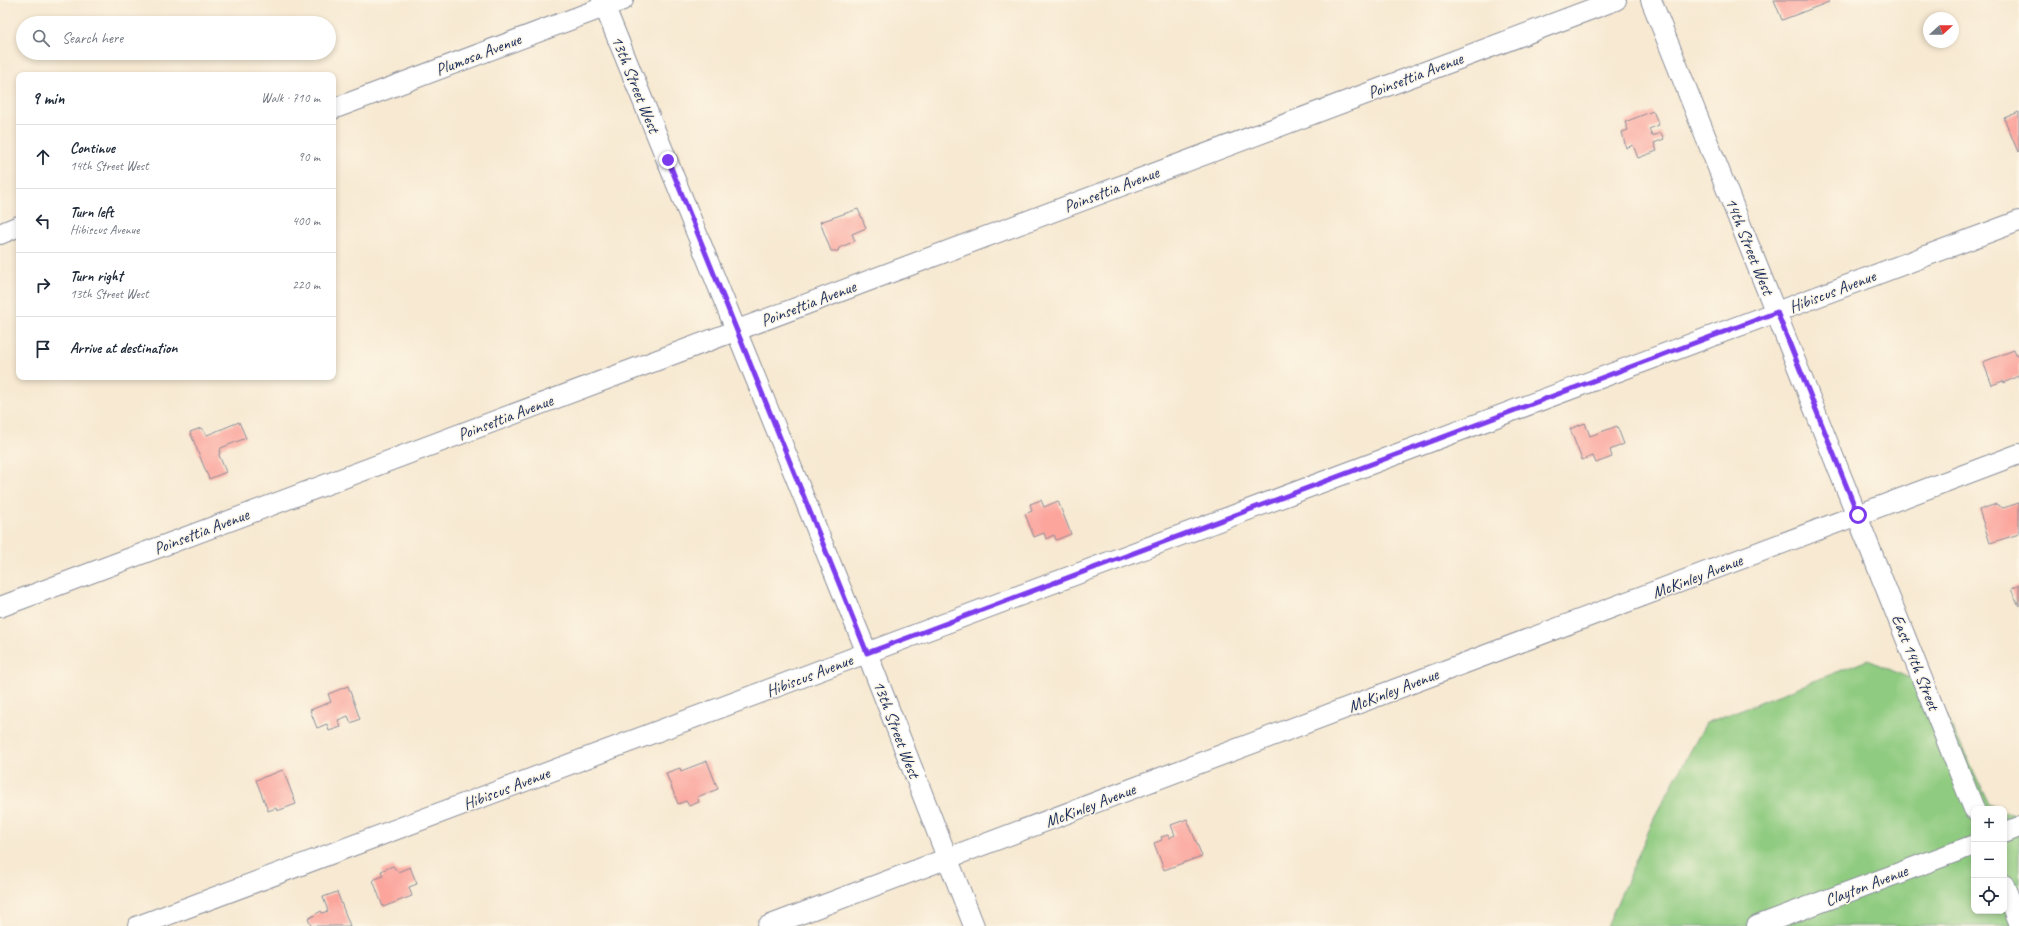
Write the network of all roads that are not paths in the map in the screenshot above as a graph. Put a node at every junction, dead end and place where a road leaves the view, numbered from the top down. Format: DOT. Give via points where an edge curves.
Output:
graph roads {
  1 [pos="623,0"];
  2 [pos="1616,0"];
  3 [pos="1651,0"];
  4 [pos="603,4"];
  5 [pos="336,108"];
  6 [pos="2019,221"];
  7 [pos="16,227"];
  8 [pos="0,234"];
  9 [pos="1777,312"];
  10 [pos="736,329"];
  11 [pos="2019,454"];
  12 [pos="1858,515"];
  13 [pos="0,606"];
  14 [pos="867,653"];
  15 [pos="1973,806"];
  16 [pos="2019,827"];
  17 [pos="2007,832"];
  18 [pos="1971,846"];
  19 [pos="947,858"];
  20 [pos="2007,893"];
  21 [pos="2019,923"];
  22 [pos="138,926"];
  23 [pos="768,926"];
  24 [pos="974,926"];
  25 [pos="1757,926"];
  1 -- 4 [label="street, Plumosa Avenue"];
  2 -- 10 [label="street, Poinsettia Avenue"];
  3 -- 9 [label="street, 14th Street West"];
  4 -- 5 [label="street, Plumosa Avenue"];
  4 -- 10 [label="street, 13th Street West"];
  6 -- 9 [label="street, Hibiscus Avenue"];
  7 -- 8 [label="street"];
  9 -- 12 [label="street, 14th Street West"];
  9 -- 14 [label="street, Hibiscus Avenue"];
  10 -- 13 [label="street, Poinsettia Avenue"];
  10 -- 14 [label="street, 13th Street West"];
  11 -- 12 [label="street, McKinley Avenue"];
  12 -- 15 [label="street, East 14th Street"];
  12 -- 19 [label="street, McKinley Avenue"];
  14 -- 19 [label="street, 13th Street West"];
  14 -- 22 [label="street, Hibiscus Avenue"];
  16 -- 17 [label="street"];
  18 -- 25 [label="street, Clayton Avenue"];
  19 -- 23 [label="street, McKinley Avenue"];
  19 -- 24 [label="street, 13th Street West"];
  20 -- 21 [label="street"];
}
